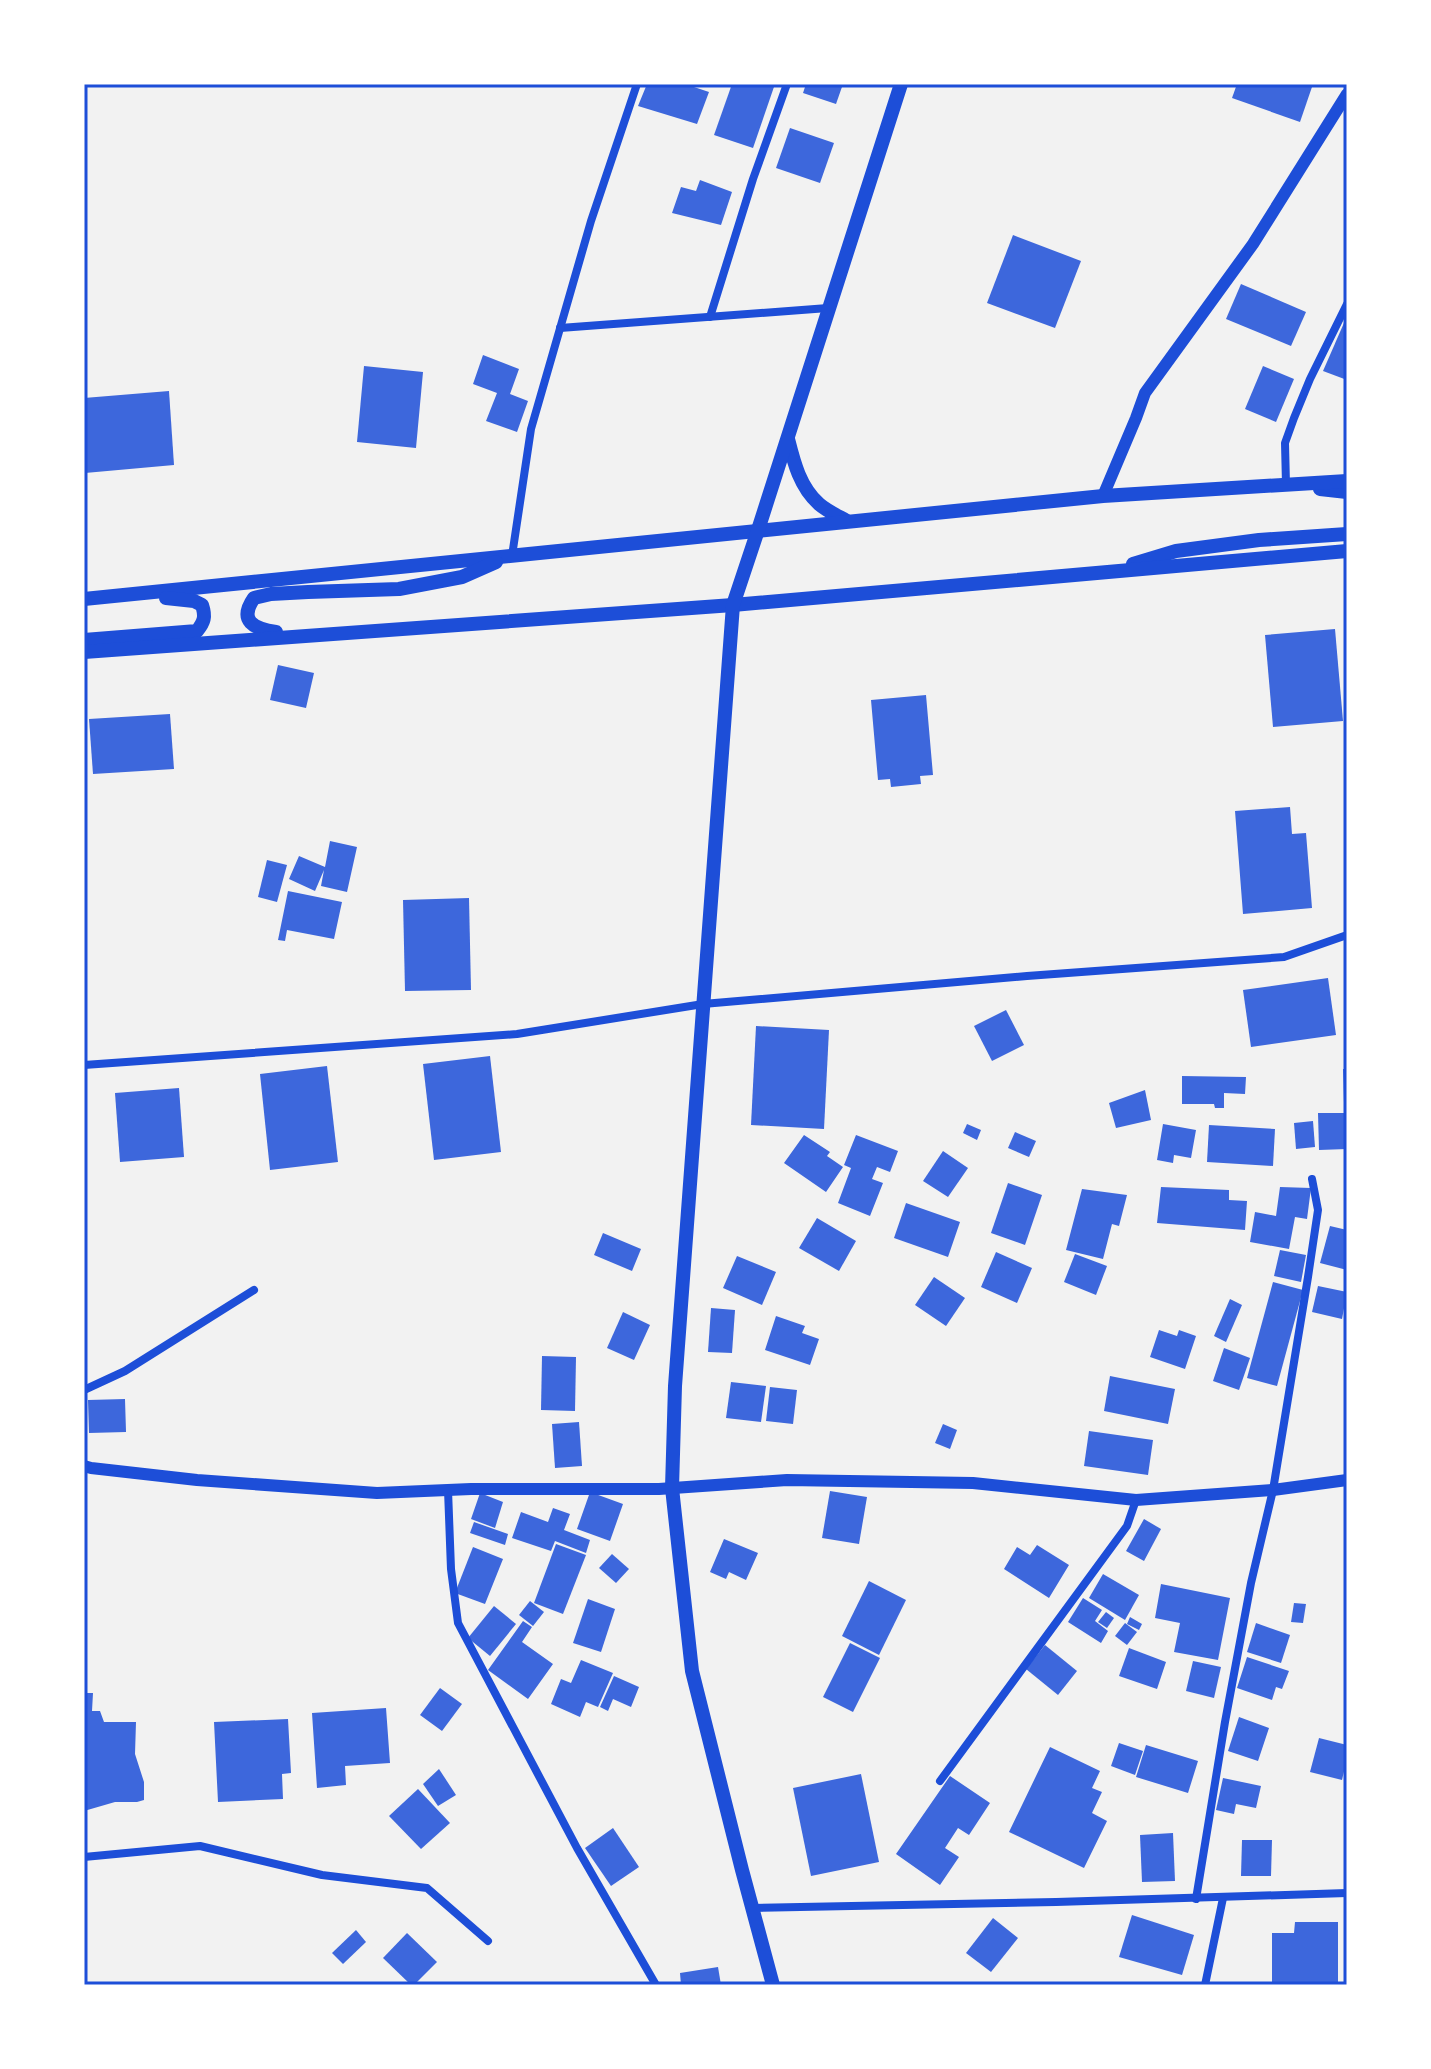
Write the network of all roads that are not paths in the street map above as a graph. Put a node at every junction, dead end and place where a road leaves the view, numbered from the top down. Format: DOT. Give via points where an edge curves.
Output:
graph roads {
  1 [pos="637,84"];
  2 [pos="787,84"];
  3 [pos="901,84"];
  4 [pos="1347,94"];
  5 [pos="1347,304"];
  6 [pos="828,308"];
  7 [pos="710,317"];
  8 [pos="560,328"];
  9 [pos="788,439"];
  10 [pos="1347,481"];
  11 [pos="1286,485"];
  12 [pos="1347,492"];
  13 [pos="1103,496"];
  14 [pos="847,521"];
  15 [pos="758,530"];
  16 [pos="1347,534"];
  17 [pos="1347,551"];
  18 [pos="512,556"];
  19 [pos="1102,573"];
  20 [pos="109,597"];
  21 [pos="84,599"];
  22 [pos="733,605"];
  23 [pos="303,636"];
  24 [pos="84,640"];
  25 [pos="84,652"];
  26 [pos="1347,935"];
  27 [pos="703,1004"];
  28 [pos="84,1065"];
  29 [pos="1312,1179"];
  30 [pos="254,1290"];
  31 [pos="84,1390"];
  32 [pos="84,1466"];
  33 [pos="1347,1480"];
  34 [pos="672,1488"];
  35 [pos="448,1490"];
  36 [pos="1273,1490"];
  37 [pos="1136,1500"];
  38 [pos="940,1781"];
  39 [pos="84,1857"];
  40 [pos="1347,1893"];
  41 [pos="1223,1898"];
  42 [pos="1196,1899"];
  43 [pos="752,1908"];
  44 [pos="488,1941"];
  45 [pos="656,1985"];
  46 [pos="773,1985"];
  47 [pos="1205,1985"];
  1 -- 8 [label="street"];
  2 -- 7 [label="street"];
  3 -- 6 [label="main road"];
  4 -- 13 [label="street" via="1253,244 1145,393"];
  5 -- 11 [label="street" via="1285,443"];
  6 -- 7 [label="street"];
  6 -- 9 [label="main road"];
  7 -- 8 [label="street"];
  8 -- 18 [label="street" via="531,429"];
  9 -- 14 [label="main road" via="805,487 820,505"];
  9 -- 15 [label="main road"];
  10 -- 11 [label="main road"];
  11 -- 12 [label="main road"];
  11 -- 13 [label="main road"];
  13 -- 14 [label="main road"];
  14 -- 15 [label="main road"];
  15 -- 18 [label="main road"];
  15 -- 22 [label="main road"];
  16 -- 19 [label="main road" via="1176,551"];
  17 -- 19 [label="main road"];
  18 -- 20 [label="main road"];
  18 -- 23 [label="main road" via="462,577 399,589 271,594 254,598 249,605 252,626"];
  19 -- 22 [label="main road"];
  20 -- 21 [label="main road"];
  20 -- 24 [label="main road" via="194,601 202,605 204,622 197,631 181,634"];
  22 -- 23 [label="main road"];
  22 -- 27 [label="main road"];
  23 -- 25 [label="main road"];
  26 -- 27 [label="street" via="1284,957"];
  27 -- 28 [label="street" via="517,1034"];
  27 -- 34 [label="main road"];
  29 -- 36 [label="street" via="1318,1210"];
  30 -- 31 [label="street" via="125,1371"];
  32 -- 35 [label="street" via="377,1493"];
  33 -- 36 [label="street"];
  34 -- 35 [label="street"];
  34 -- 37 [label="street" via="787,1480 973,1483"];
  34 -- 43 [label="main road" via="692,1671"];
  35 -- 45 [label="street" via="458,1623"];
  36 -- 37 [label="street"];
  36 -- 42 [label="street" via="1251,1583"];
  37 -- 38 [label="street" via="1127,1526"];
  39 -- 44 [label="street" via="200,1846 322,1875 427,1888"];
  40 -- 41 [label="street"];
  41 -- 42 [label="street"];
  41 -- 47 [label="street"];
  42 -- 43 [label="street"];
  43 -- 46 [label="main road"];
}
